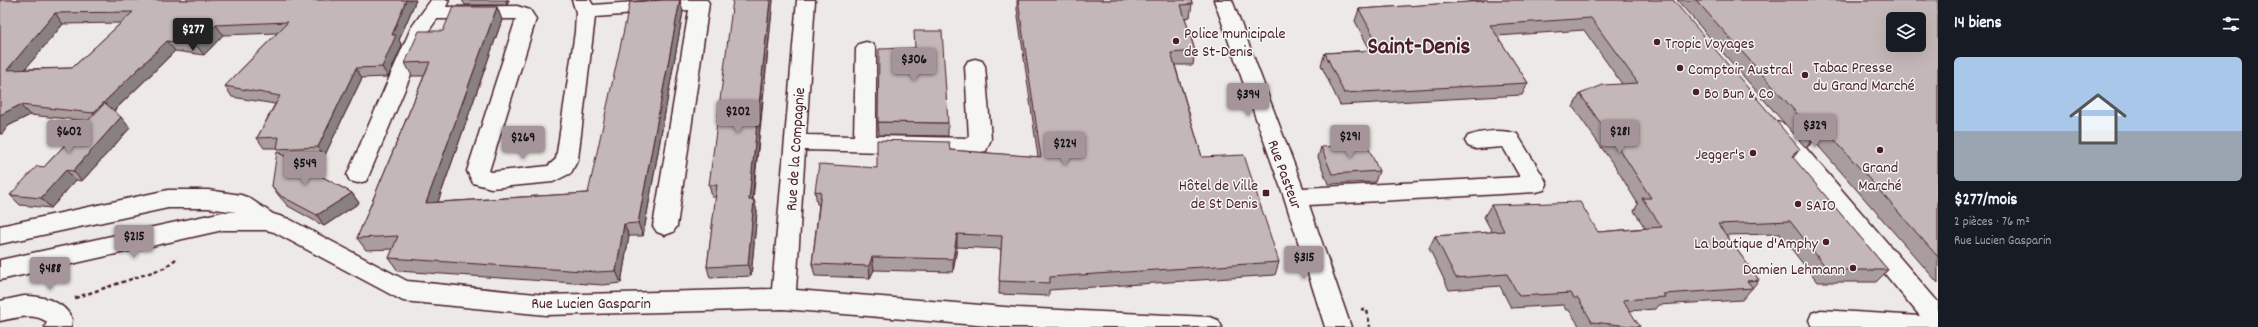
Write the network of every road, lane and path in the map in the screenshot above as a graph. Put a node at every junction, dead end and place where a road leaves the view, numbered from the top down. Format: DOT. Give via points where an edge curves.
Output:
graph roads {
  1 [pos="806,0"];
  2 [pos="1223,0"];
  3 [pos="701,1"];
  4 [pos="436,6"];
  5 [pos="584,6"];
  6 [pos="866,49"];
  7 [pos="975,66"];
  8 [pos="1759,98"];
  9 [pos="1476,140"];
  10 [pos="795,142"];
  11 [pos="865,144"];
  12 [pos="358,176"];
  13 [pos="1295,197"];
  14 [pos="266,221"];
  15 [pos="665,226"];
  16 [pos="0,234"];
  17 [pos="164,268"];
  18 [pos="0,270"];
  19 [pos="783,299"];
  20 [pos="0,311"];
  21 [pos="51,318"];
  22 [pos="1822,320"];
  23 [pos="1938,320"];
  24 [pos="1208,327"];
  25 [pos="1338,327"];
  26 [pos="1930,327"];
  1 -- 10 [label="street, Rue de la Compagnie"];
  2 -- 13 [label="street, Rue Pasteur"];
  3 -- 5 [label="street"];
  3 -- 15 [label="street"];
  4 -- 5 [label="street" via="517,12 523,14 526,19 478,171 481,177 491,180 553,174 563,167 567,159"];
  4 -- 12 [label="street" via="421,28"];
  6 -- 11 [label="street"];
  7 -- 11 [label="street" via="980,139 978,145"];
  8 -- 23 [label="street"];
  9 -- 13 [label="street" via="1509,139 1536,184"];
  10 -- 11 [label="street"];
  10 -- 19 [label="street, Rue de la Compagnie"];
  13 -- 25 [label="street, Rue Pasteur"];
  14 -- 16 [label="street, Rue Lucien Gasparin" via="241,204 208,199 168,199"];
  14 -- 18 [label="street" via="223,221"];
  14 -- 19 [label="street, Rue Lucien Gasparin" via="281,226 403,291 546,305"];
  17 -- 21 [label="path"];
  19 -- 24 [label="street, Rue Lucien Gasparin" via="1017,318"];
  20 -- 21 [label="street" via="22,306"];
  22 -- 26 [label="street"];
}
